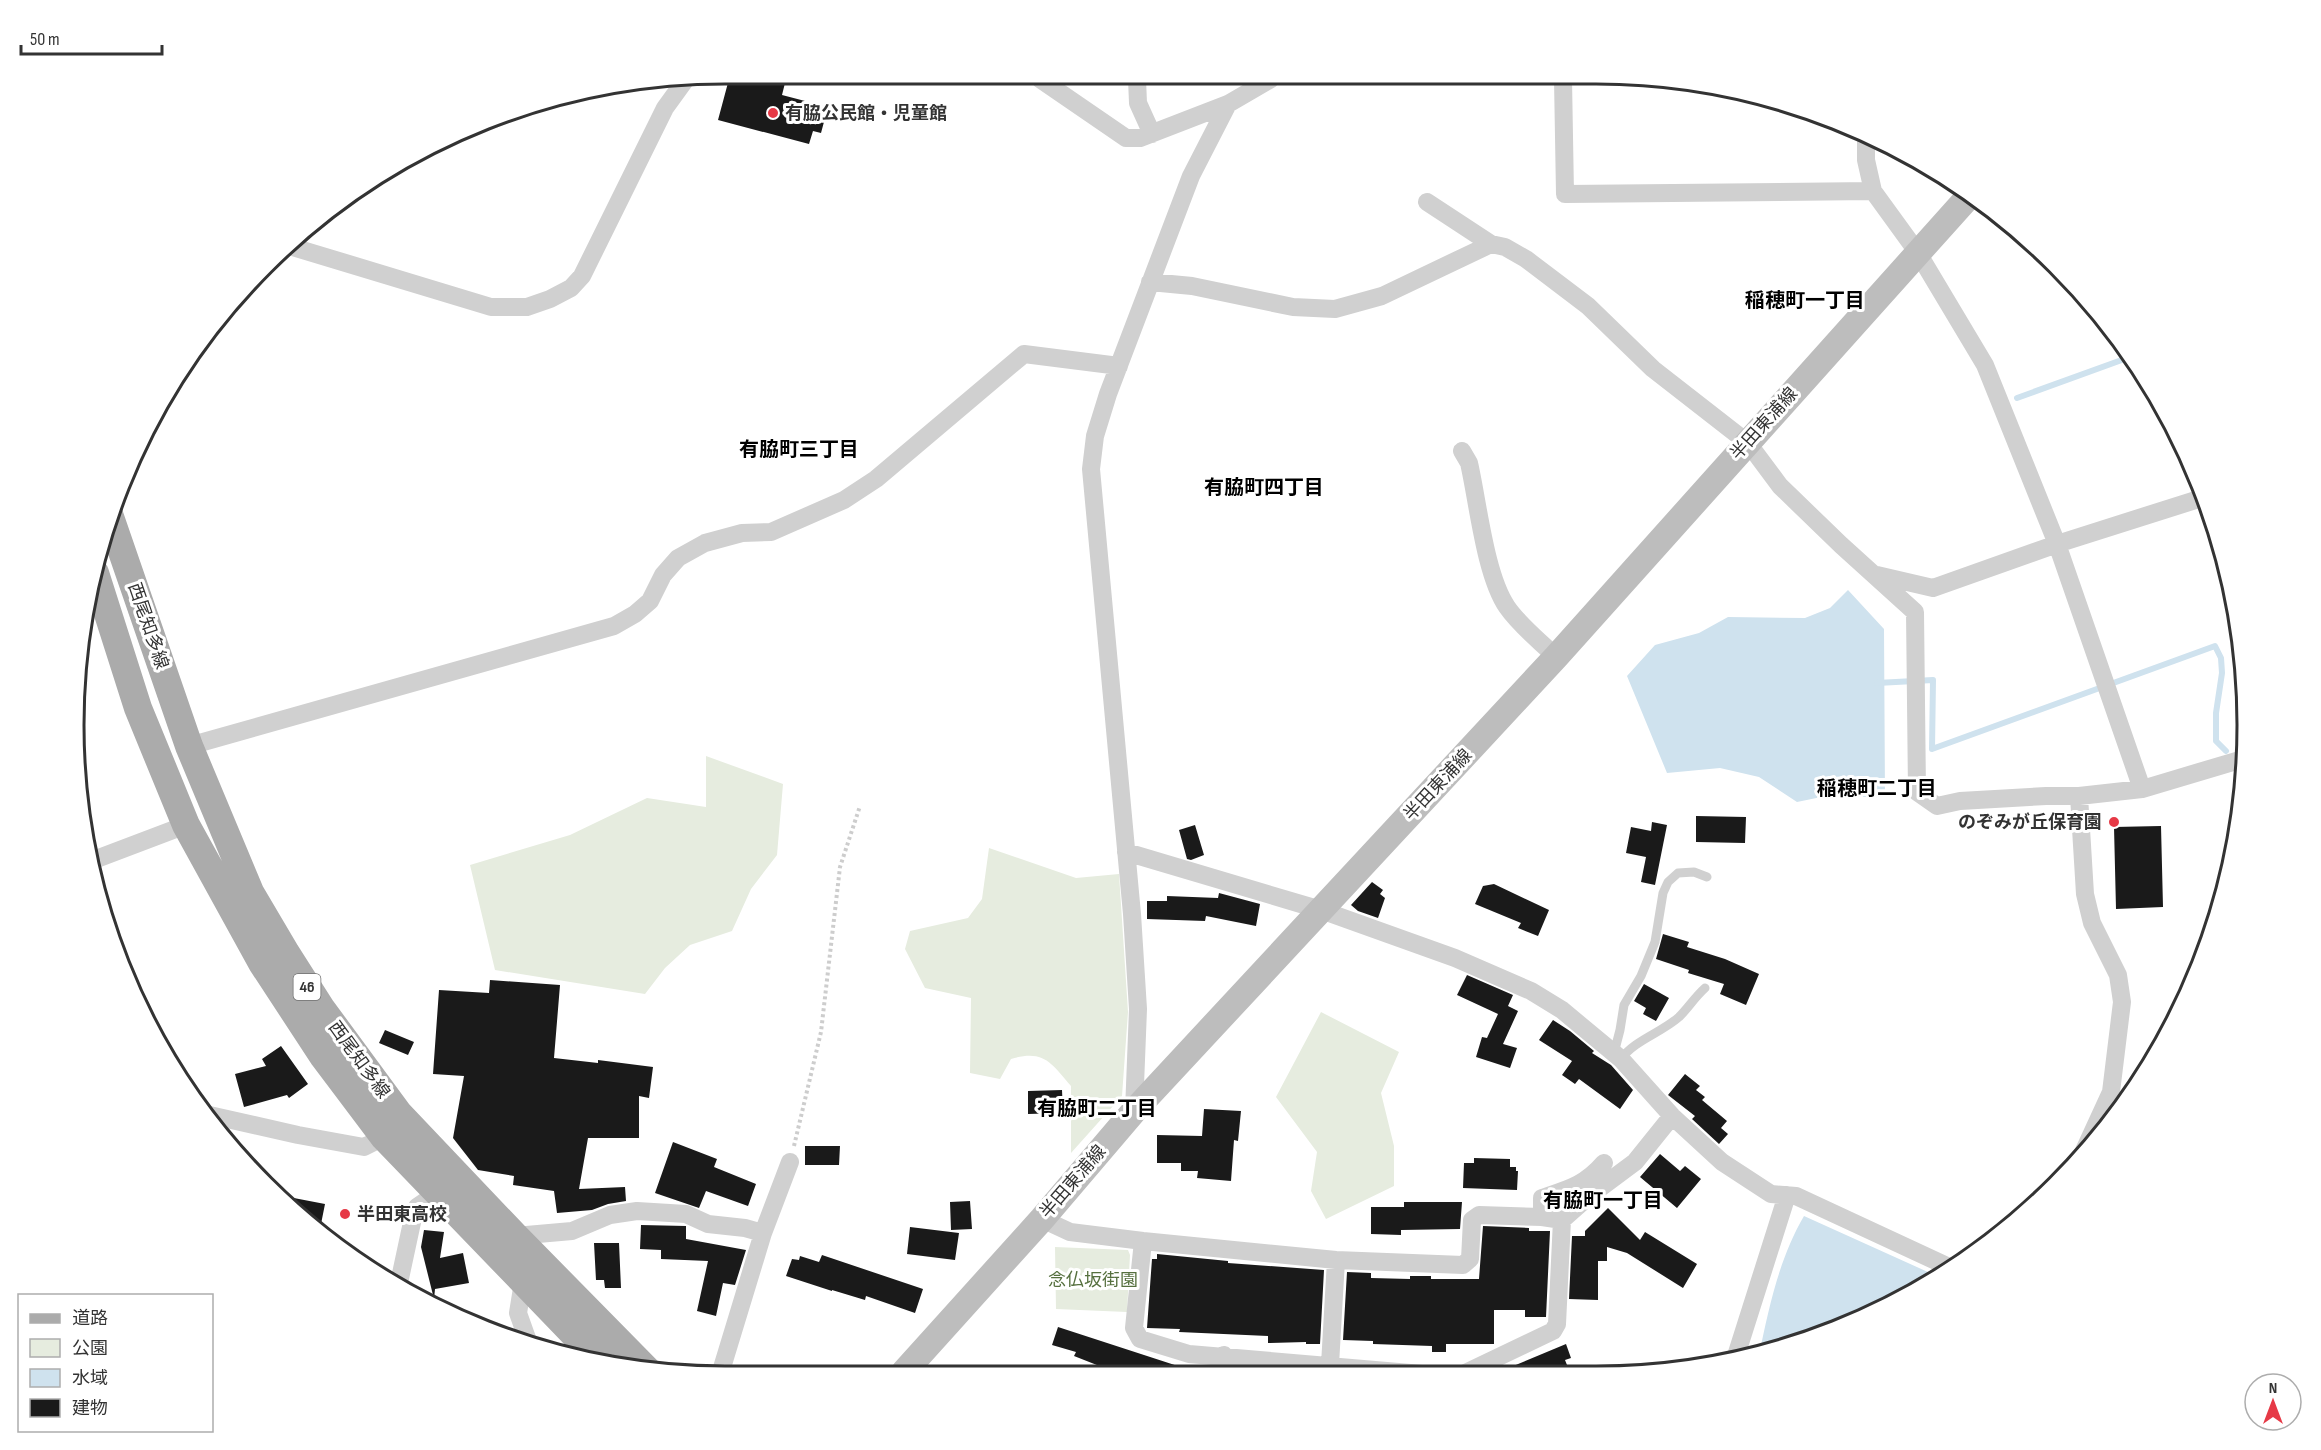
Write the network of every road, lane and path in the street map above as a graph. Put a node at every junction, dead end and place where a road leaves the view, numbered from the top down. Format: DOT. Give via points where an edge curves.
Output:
graph roads {
  1 [pos="1047,84"];
  2 [pos="1137,84"];
  3 [pos="1262,84"];
  4 [pos="1563,84"];
  5 [pos="682,85"];
  6 [pos="1228,104"];
  7 [pos="1152,134"];
  8 [pos="1866,144"];
  9 [pos="1873,191"];
  10 [pos="1965,201"];
  11 [pos="1427,202"];
  12 [pos="1491,244"];
  13 [pos="297,248"];
  14 [pos="1918,253"];
  15 [pos="1150,282"];
  16 [pos="1119,366"];
  17 [pos="1748,443"];
  18 [pos="1462,451"];
  19 [pos="2196,500"];
  20 [pos="115,530"];
  21 [pos="2057,544"];
  22 [pos="1875,575"];
  23 [pos="99,586"];
  24 [pos="1556,657"];
  25 [pos="189,746"];
  26 [pos="2236,762"];
  27 [pos="2142,789"];
  28 [pos="2079,796"];
  29 [pos="860,806"];
  30 [pos="186,825"];
  31 [pos="1126,852"];
  32 [pos="98,858"];
  33 [pos="1707,877"];
  34 [pos="1321,910"];
  35 [pos="1705,988"];
  36 [pos="1617,1056"];
  37 [pos="1134,1111"];
  38 [pos="1672,1116"];
  39 [pos="217,1117"];
  40 [pos="2095,1128"];
  41 [pos="384,1137"];
  42 [pos="790,1162"];
  43 [pos="1604,1163"];
  44 [pos="436,1194"];
  45 [pos="1787,1195"];
  46 [pos="1542,1217"];
  47 [pos="1042,1219"];
  48 [pos="1562,1220"];
  49 [pos="763,1233"];
  50 [pos="515,1236"];
  51 [pos="1143,1241"];
  52 [pos="1336,1260"];
  53 [pos="1942,1264"];
  54 [pos="400,1277"];
  55 [pos="523,1282"];
  56 [pos="525,1334"];
  57 [pos="1739,1350"];
  58 [pos="591,1352"];
  59 [pos="638,1360"];
  60 [pos="1223,1364"];
  61 [pos="1330,1365"];
  62 [pos="723,1366"];
  63 [pos="909,1366"];
  64 [pos="1340,1366"];
  65 [pos="1481,1366"];
  1 -- 7 [label="street" via="1126,138"];
  2 -- 7 [label="street" via="1138,103"];
  3 -- 6 [label="street"];
  4 -- 9 [label="street" via="1565,194"];
  5 -- 13 [label="street" via="665,108 582,276 571,288 550,299 527,307 491,307"];
  6 -- 7 [label="street"];
  6 -- 15 [label="street" via="1191,176"];
  8 -- 9 [label="street"];
  9 -- 14 [label="street"];
  10 -- 14 [label="main road, 半田東浦線"];
  11 -- 12 [label="street"];
  12 -- 15 [label="street" via="1382,296 1335,309 1293,307 1192,286"];
  12 -- 17 [label="street" via="1526,259 1588,306 1653,369"];
  14 -- 17 [label="main road, 半田東浦線"];
  14 -- 21 [label="street" via="1985,364"];
  15 -- 16 [label="street"];
  16 -- 25 [label="street" via="1024,354 876,479 844,500 771,532 742,533 705,543 678,558 663,575 650,601 614,626"];
  16 -- 31 [label="street" via="1095,436 1091,469"];
  17 -- 22 [label="street" via="1780,486"];
  17 -- 24 [label="main road, 半田東浦線"];
  18 -- 24 [label="street" via="1469,463 1488,557 1506,606"];
  19 -- 21 [label="street"];
  20 -- 25 [label="main road, 西尾知多線 / 46"];
  21 -- 22 [label="street" via="1933,588"];
  21 -- 27 [label="street"];
  22 -- 28 [label="street" via="1915,612 1917,792 1937,806 1960,801"];
  23 -- 30 [label="main road, 西尾知多線 / 46" via="138,708"];
  24 -- 34 [label="main road, 半田東浦線"];
  25 -- 50 [label="main road, 西尾知多線 / 46" via="250,892 321,1008 399,1114"];
  26 -- 27 [label="street"];
  27 -- 28 [label="street"];
  28 -- 40 [label="street" via="2085,894 2092,923 2118,975 2122,1002 2111,1092"];
  29 -- 42 [label="path" via="840,867 821,1032"];
  30 -- 32 [label="street"];
  30 -- 41 [label="main road, 西尾知多線 / 46" via="262,963 322,1056"];
  31 -- 34 [label="street"];
  31 -- 37 [label="street" via="1138,1009"];
  33 -- 36 [label="lane" via="1694,872 1678,873 1668,882 1655,942 1624,1005"];
  34 -- 36 [label="street" via="1455,958 1531,991 1562,1010"];
  34 -- 37 [label="main road, 半田東浦線"];
  35 -- 36 [label="lane" via="1679,1017"];
  36 -- 38 [label="street"];
  37 -- 47 [label="main road, 半田東浦線"];
  38 -- 45 [label="street" via="1722,1162 1771,1194"];
  38 -- 48 [label="street" via="1635,1162"];
  39 -- 41 [label="street" via="364,1147"];
  41 -- 44 [label="main road, 西尾知多線 / 46"];
  42 -- 49 [label="street"];
  43 -- 46 [label="street" via="1592,1177 1542,1198"];
  44 -- 54 [label="street" via="417,1207"];
  44 -- 55 [label="main road, 西尾知多線 / 46"];
  45 -- 53 [label="street"];
  45 -- 57 [label="street"];
  46 -- 48 [label="street"];
  46 -- 52 [label="street" via="1479,1215 1472,1220 1470,1259 1463,1265"];
  47 -- 51 [label="street" via="1070,1232"];
  47 -- 63 [label="main road, 半田東浦線"];
  48 -- 65 [label="street" via="1557,1324 1553,1331"];
  49 -- 50 [label="street" via="708,1224 686,1214 637,1211 610,1215 572,1231"];
  49 -- 62 [label="street"];
  50 -- 59 [label="main road, 西尾知多線 / 46"];
  51 -- 52 [label="street"];
  51 -- 60 [label="street" via="1134,1328 1140,1339"];
  52 -- 61 [label="street"];
  55 -- 56 [label="street" via="518,1313"];
  55 -- 58 [label="main road, 西尾知多線 / 46"];
  60 -- 61 [label="street"];
  61 -- 64 [label="street"];
}
